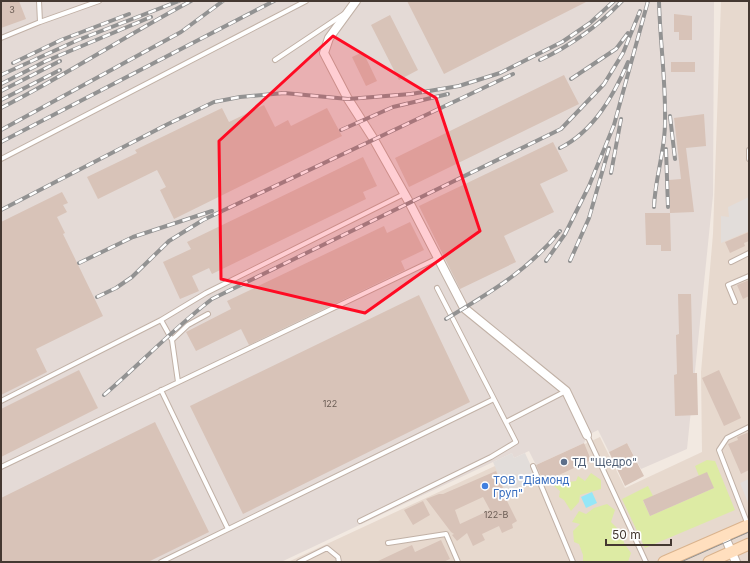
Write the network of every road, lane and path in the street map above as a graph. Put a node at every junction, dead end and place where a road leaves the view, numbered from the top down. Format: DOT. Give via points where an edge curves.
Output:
graph roads {
  1 [pos="39,1"];
  2 [pos="99,1"];
  3 [pos="306,1"];
  4 [pos="356,1"];
  5 [pos="349,10"];
  6 [pos="40,22"];
  7 [pos="1,38"];
  8 [pos="276,60"];
  9 [pos="749,150"];
  10 [pos="1,159"];
  11 [pos="749,159"];
  12 [pos="404,194"];
  13 [pos="749,253"];
  14 [pos="438,258"];
  15 [pos="731,262"];
  16 [pos="749,276"];
  17 [pos="437,288"];
  18 [pos="735,302"];
  19 [pos="208,314"];
  20 [pos="161,320"];
  21 [pos="172,340"];
  22 [pos="178,382"];
  23 [pos="161,390"];
  24 [pos="566,391"];
  25 [pos="494,399"];
  26 [pos="1,401"];
  27 [pos="506,422"];
  28 [pos="749,427"];
  29 [pos="588,435"];
  30 [pos="533,466"];
  31 [pos="1,467"];
  32 [pos="360,521"];
  33 [pos="748,525"];
  34 [pos="228,529"];
  35 [pos="724,536"];
  36 [pos="388,543"];
  37 [pos="749,544"];
  38 [pos="734,557"];
  39 [pos="161,562"];
  40 [pos="299,562"];
  41 [pos="339,562"];
  42 [pos="458,562"];
  43 [pos="573,562"];
  44 [pos="646,562"];
  45 [pos="664,562"];
  46 [pos="709,562"];
  1 -- 6 [label="lane"];
  2 -- 6 [label="lane"];
  3 -- 10 [label="lane"];
  4 -- 5 [label="street"];
  5 -- 8 [label="lane"];
  5 -- 12 [label="street" via="329,38 324,54"];
  6 -- 7 [label="lane"];
  9 -- 11 [label="lane"];
  12 -- 14 [label="street"];
  12 -- 20 [label="lane" via="206,293"];
  13 -- 15 [label="lane"];
  14 -- 22 [label="lane"];
  14 -- 24 [label="street" via="464,308"];
  16 -- 18 [label="lane" via="728,285"];
  17 -- 25 [label="lane"];
  19 -- 21 [label="lane" via="188,325"];
  20 -- 21 [label="lane"];
  20 -- 26 [label="lane"];
  21 -- 22 [label="lane"];
  22 -- 23 [label="lane"];
  23 -- 31 [label="lane"];
  23 -- 34 [label="lane"];
  24 -- 27 [label="lane"];
  24 -- 29 [label="street"];
  25 -- 27 [label="lane"];
  25 -- 34 [label="lane"];
  27 -- 32 [label="lane" via="516,442 491,457"];
  28 -- 33 [label="lane" via="726,438 719,450"];
  29 -- 44 [label="lane"];
  30 -- 43 [label="lane"];
  33 -- 35 [label="main road"];
  34 -- 39 [label="lane"];
  35 -- 38 [label="street"];
  35 -- 45 [label="main road"];
  36 -- 42 [label="lane" via="446,534"];
  37 -- 38 [label="main road"];
  38 -- 46 [label="main road"];
  40 -- 41 [label="lane" via="327,548 338,557"];
}
